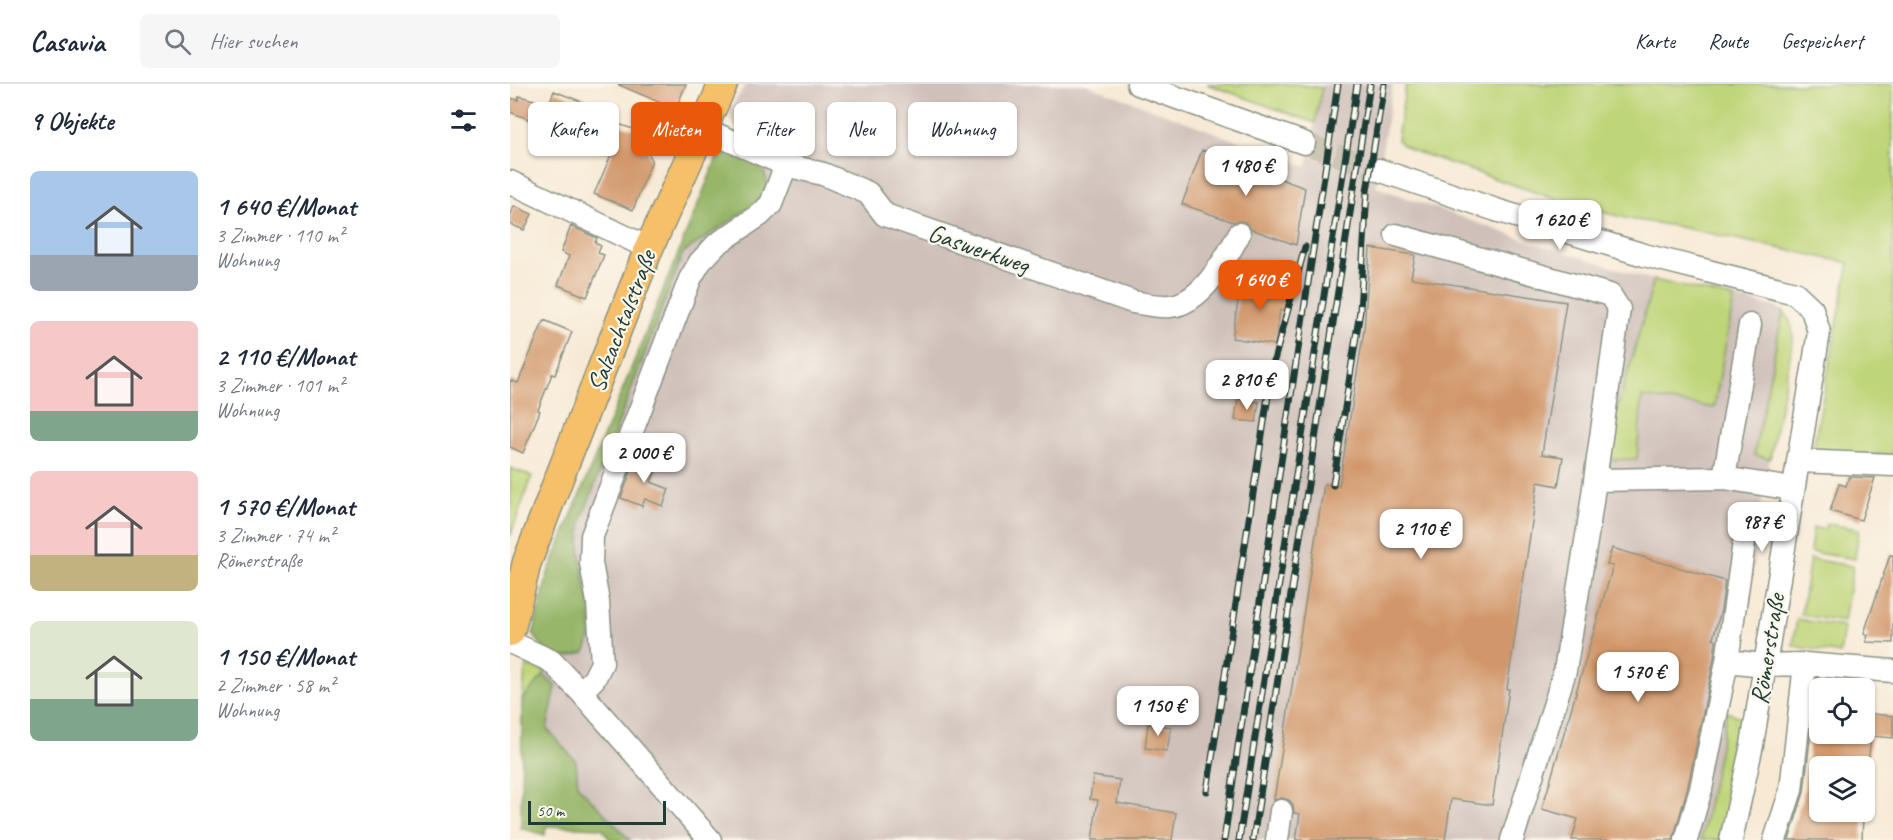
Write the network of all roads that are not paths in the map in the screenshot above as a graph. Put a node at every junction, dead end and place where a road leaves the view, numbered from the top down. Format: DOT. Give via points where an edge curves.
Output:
graph roads {
  1 [pos="723,84"];
  2 [pos="1138,84"];
  3 [pos="715,102"];
  4 [pos="722,137"];
  5 [pos="1304,143"];
  6 [pos="692,156"];
  7 [pos="786,165"];
  8 [pos="1379,170"];
  9 [pos="510,182"];
  10 [pos="1239,234"];
  11 [pos="1396,235"];
  12 [pos="649,248"];
  13 [pos="1750,325"];
  14 [pos="1798,461"];
  15 [pos="1893,465"];
  16 [pos="1724,478"];
  17 [pos="1595,480"];
  18 [pos="1793,489"];
  19 [pos="1747,522"];
  20 [pos="510,632"];
  21 [pos="510,642"];
  22 [pos="1726,661"];
  23 [pos="1805,664"];
  24 [pos="1764,665"];
  25 [pos="1893,671"];
  26 [pos="581,692"];
  27 [pos="1281,811"];
  28 [pos="710,840"];
  29 [pos="1276,840"];
  30 [pos="1512,840"];
  31 [pos="1686,840"];
  32 [pos="1731,840"];
  33 [pos="1775,840"];
  1 -- 3 [label="main road, Salzachtalstraße"];
  2 -- 5 [label="street"];
  4 -- 7 [label="street, Gaswerkweg"];
  6 -- 12 [label="main road, Salzachtalstraße"];
  7 -- 10 [label="street, Gaswerkweg" via="823,174 868,193 885,215 1133,302 1171,306 1185,302 1206,286"];
  7 -- 26 [label="street" via="771,204 717,244 699,262 690,279 592,536 591,563 602,663"];
  8 -- 14 [label="street, Römerstraße" via="1644,255 1795,293 1812,309 1819,332"];
  9 -- 12 [label="street"];
  11 -- 17 [label="street" via="1610,295 1619,309"];
  12 -- 20 [label="main road, Salzachtalstraße" via="527,562"];
  13 -- 16 [label="street"];
  14 -- 15 [label="street"];
  14 -- 18 [label="street, Römerstraße"];
  16 -- 17 [label="street"];
  16 -- 18 [label="street"];
  17 -- 30 [label="street" via="1565,671"];
  18 -- 24 [label="street, Römerstraße"];
  19 -- 22 [label="street"];
  21 -- 26 [label="street" via="551,662"];
  22 -- 24 [label="street"];
  22 -- 31 [label="street" via="1701,789"];
  23 -- 24 [label="street"];
  23 -- 25 [label="street"];
  23 -- 33 [label="street" via="1791,790"];
  24 -- 32 [label="street, Römerstraße" via="1752,746"];
  26 -- 28 [label="street"];
  27 -- 29 [label="street"];
}
